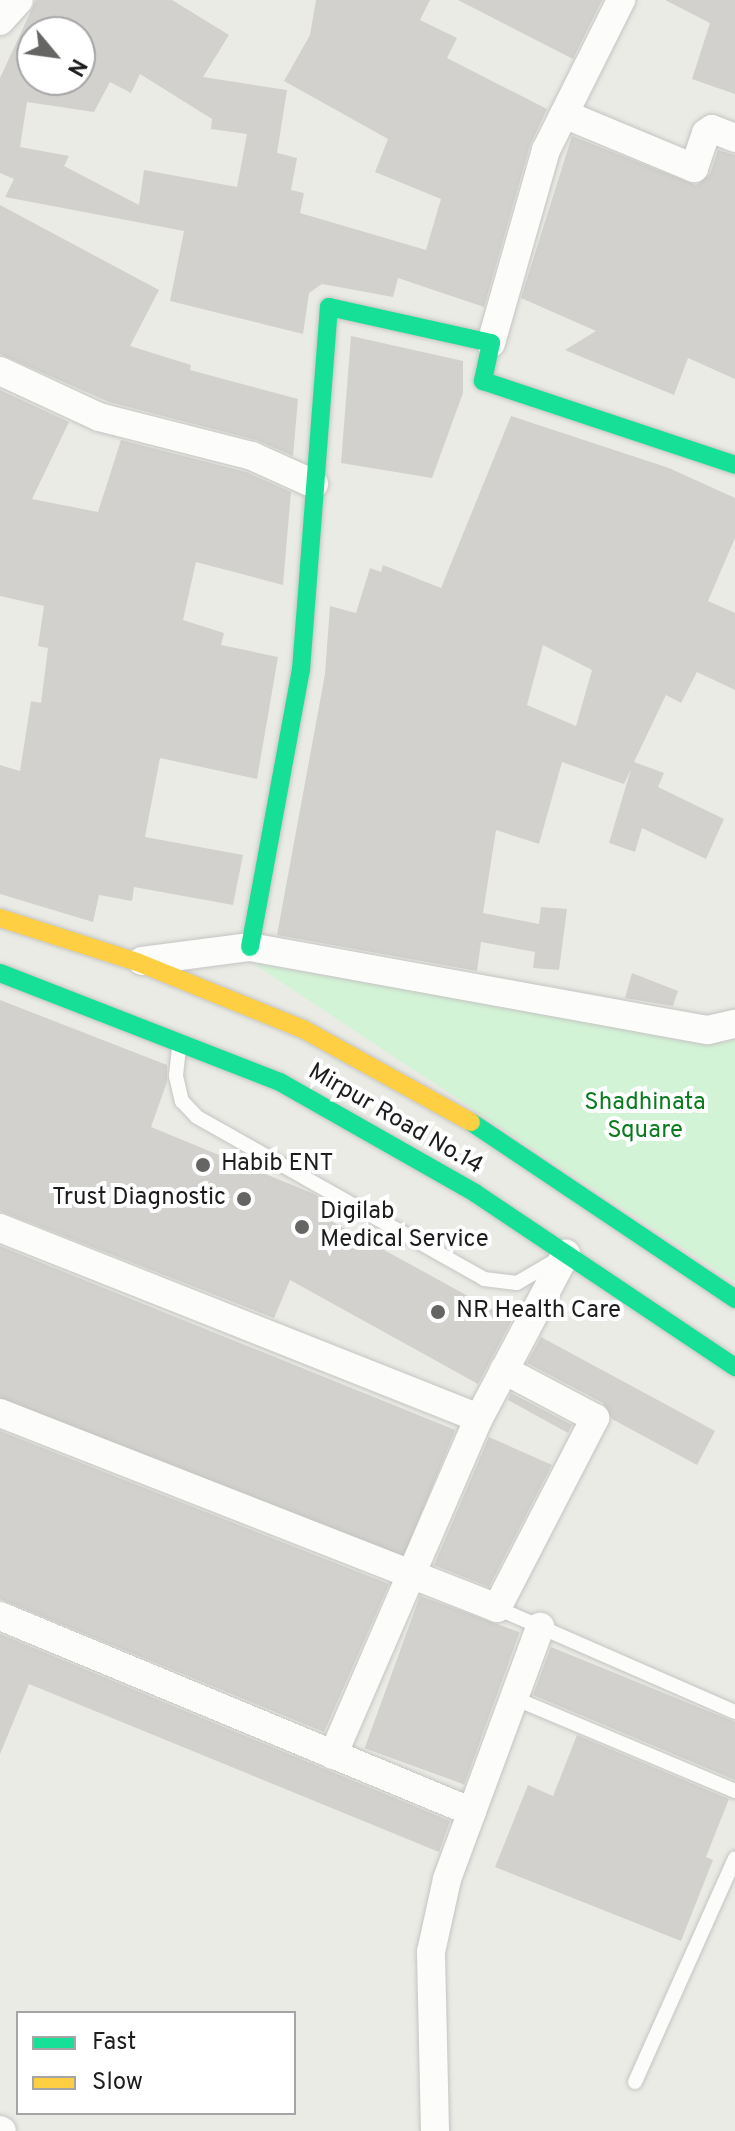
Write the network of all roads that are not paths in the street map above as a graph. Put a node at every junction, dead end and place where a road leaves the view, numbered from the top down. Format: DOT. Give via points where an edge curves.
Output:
graph roads {
  1 [pos="19,0"];
  2 [pos="621,0"];
  3 [pos="0,21"];
  4 [pos="564,114"];
  5 [pos="735,138"];
  6 [pos="491,343"];
  7 [pos="0,371"];
  8 [pos="735,465"];
  9 [pos="314,484"];
  10 [pos="0,918"];
  11 [pos="250,947"];
  12 [pos="137,962"];
  13 [pos="0,973"];
  14 [pos="735,1024"];
  15 [pos="180,1043"];
  16 [pos="0,1228"];
  17 [pos="566,1254"];
  18 [pos="735,1299"];
  19 [pos="735,1367"];
  20 [pos="504,1370"];
  21 [pos="0,1413"];
  22 [pos="479,1418"];
  23 [pos="411,1575"];
  24 [pos="497,1608"];
  25 [pos="0,1616"];
  26 [pos="540,1627"];
  27 [pos="514,1698"];
  28 [pos="735,1712"];
  29 [pos="333,1755"];
  30 [pos="735,1791"];
  31 [pos="472,1812"];
  32 [pos="735,1858"];
  33 [pos="635,2082"];
  34 [pos="435,2131"];
  1 -- 3 [label="street"];
  2 -- 4 [label="street"];
  4 -- 5 [label="street" via="694,168 706,133 712,129"];
  4 -- 6 [label="street" via="546,150"];
  6 -- 8 [label="main road" via="483,381"];
  6 -- 9 [label="main road" via="329,307"];
  7 -- 9 [label="street" via="99,417 252,456"];
  9 -- 11 [label="main road" via="301,670"];
  10 -- 12 [label="main road, Mirpur Road No.14"];
  11 -- 12 [label="street"];
  11 -- 14 [label="street" via="708,1030"];
  12 -- 18 [label="main road, Mirpur Road No.14" via="303,1029 505,1141"];
  13 -- 15 [label="main road, Mirpur Road No.14"];
  15 -- 17 [label="main road, Mirpur Road No.14" via="280,1082 475,1193"];
  15 -- 17 [label="lane" via="176,1076 182,1101 197,1117 484,1279 517,1283"];
  16 -- 22 [label="street"];
  17 -- 19 [label="main road, Mirpur Road No.14"];
  17 -- 20 [label="street"];
  20 -- 22 [label="street"];
  20 -- 24 [label="street" via="595,1418"];
  21 -- 23 [label="street"];
  22 -- 23 [label="street"];
  23 -- 24 [label="street"];
  23 -- 29 [label="street"];
  24 -- 26 [label="lane"];
  25 -- 29 [label="street"];
  26 -- 27 [label="street"];
  26 -- 28 [label="lane"];
  27 -- 30 [label="lane"];
  27 -- 31 [label="street"];
  29 -- 31 [label="street"];
  31 -- 34 [label="street" via="447,1879 431,1952"];
  32 -- 33 [label="lane"];
}
